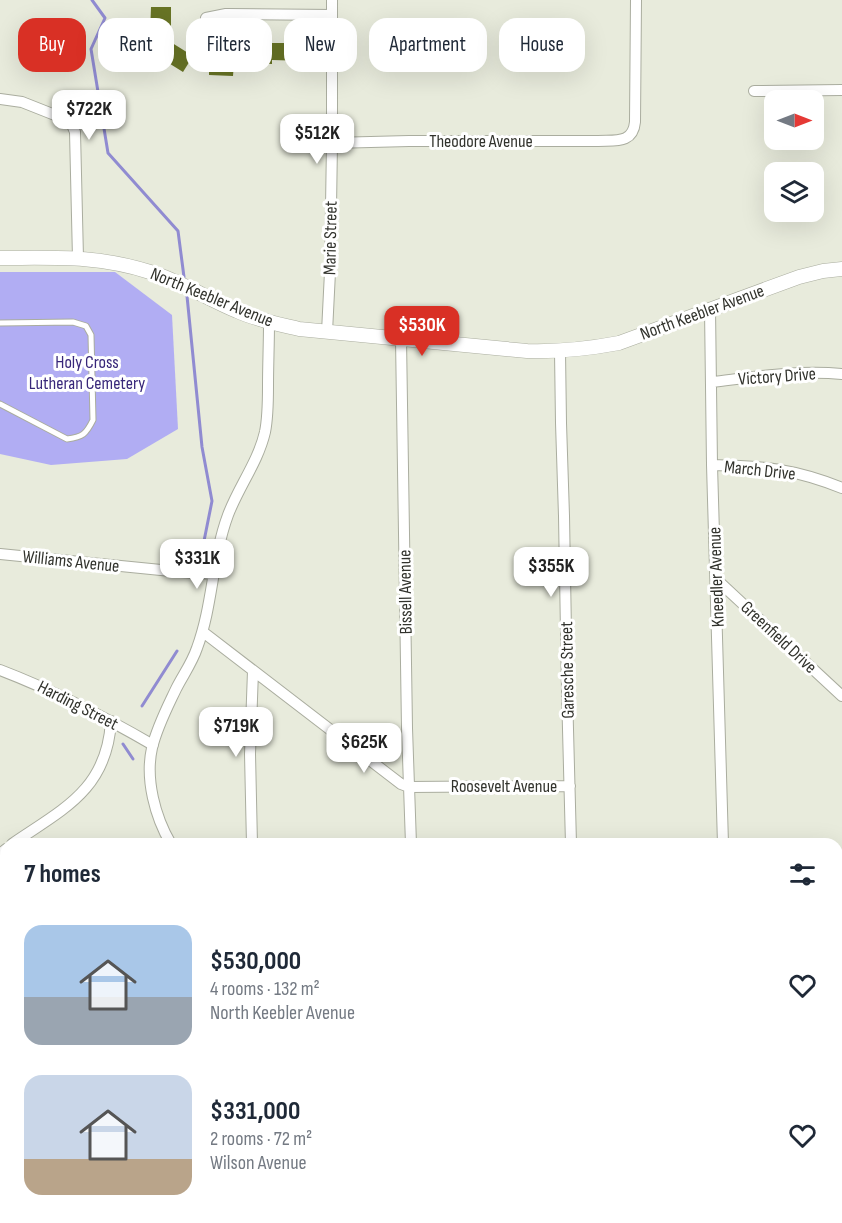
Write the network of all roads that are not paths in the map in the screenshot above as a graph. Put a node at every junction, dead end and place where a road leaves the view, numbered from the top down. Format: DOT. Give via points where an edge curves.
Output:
graph roads {
  1 [pos="332,0"];
  2 [pos="636,0"];
  3 [pos="332,15"];
  4 [pos="206,18"];
  5 [pos="842,90"];
  6 [pos="754,91"];
  7 [pos="0,99"];
  8 [pos="332,143"];
  9 [pos="0,258"];
  10 [pos="78,258"];
  11 [pos="842,269"];
  12 [pos="710,309"];
  13 [pos="269,322"];
  14 [pos="0,323"];
  15 [pos="327,332"];
  16 [pos="401,339"];
  17 [pos="560,352"];
  18 [pos="842,374"];
  19 [pos="712,382"];
  20 [pos="0,404"];
  21 [pos="712,465"];
  22 [pos="842,488"];
  23 [pos="0,554"];
  24 [pos="214,574"];
  25 [pos="716,579"];
  26 [pos="203,632"];
  27 [pos="0,670"];
  28 [pos="253,671"];
  29 [pos="842,696"];
  30 [pos="111,721"];
  31 [pos="153,745"];
  32 [pos="570,786"];
  33 [pos="409,787"];
  34 [pos="21,838"];
  35 [pos="168,838"];
  36 [pos="252,838"];
  37 [pos="411,838"];
  38 [pos="571,838"];
  39 [pos="723,838"];
  1 -- 3 [label="street, Marie Street"];
  2 -- 8 [label="street, Theodore Avenue" via="635,122 629,137 598,141"];
  3 -- 4 [label="street" via="226,14"];
  3 -- 8 [label="street, Marie Street"];
  5 -- 6 [label="street"];
  7 -- 10 [label="street" via="22,102 65,119 75,132"];
  8 -- 15 [label="street, Marie Street"];
  9 -- 10 [label="street, North Keebler Avenue"];
  10 -- 13 [label="street, North Keebler Avenue" via="104,260 153,273"];
  11 -- 12 [label="street, North Keebler Avenue" via="799,277"];
  12 -- 17 [label="street, North Keebler Avenue" via="618,343"];
  12 -- 19 [label="street, Kneedler Avenue"];
  13 -- 15 [label="street, North Keebler Avenue"];
  13 -- 24 [label="street" via="265,432 228,515"];
  14 -- 20 [label="lane" via="73,322 86,326 91,335 93,420 80,438 67,439"];
  15 -- 16 [label="street, North Keebler Avenue"];
  16 -- 17 [label="street, North Keebler Avenue"];
  16 -- 33 [label="street, Bissell Avenue"];
  17 -- 32 [label="street, Garesche Street"];
  18 -- 19 [label="street, Victory Drive" via="790,373"];
  19 -- 21 [label="street, Kneedler Avenue"];
  21 -- 22 [label="street, March Drive" via="776,468"];
  21 -- 25 [label="street, Kneedler Avenue"];
  23 -- 24 [label="street, Williams Avenue"];
  24 -- 26 [label="street"];
  25 -- 29 [label="street, Greenfield Drive"];
  25 -- 39 [label="street, Kneedler Avenue"];
  26 -- 28 [label="street"];
  26 -- 31 [label="street"];
  27 -- 30 [label="street, Harding Street"];
  28 -- 33 [label="street"];
  28 -- 36 [label="street"];
  30 -- 31 [label="street, Harding Street"];
  30 -- 34 [label="street" via="104,758 85,790"];
  31 -- 35 [label="street" via="152,787 158,817"];
  32 -- 33 [label="street, Roosevelt Avenue"];
  32 -- 38 [label="street, Garesche Street"];
  33 -- 37 [label="street, Bissell Avenue"];
}
